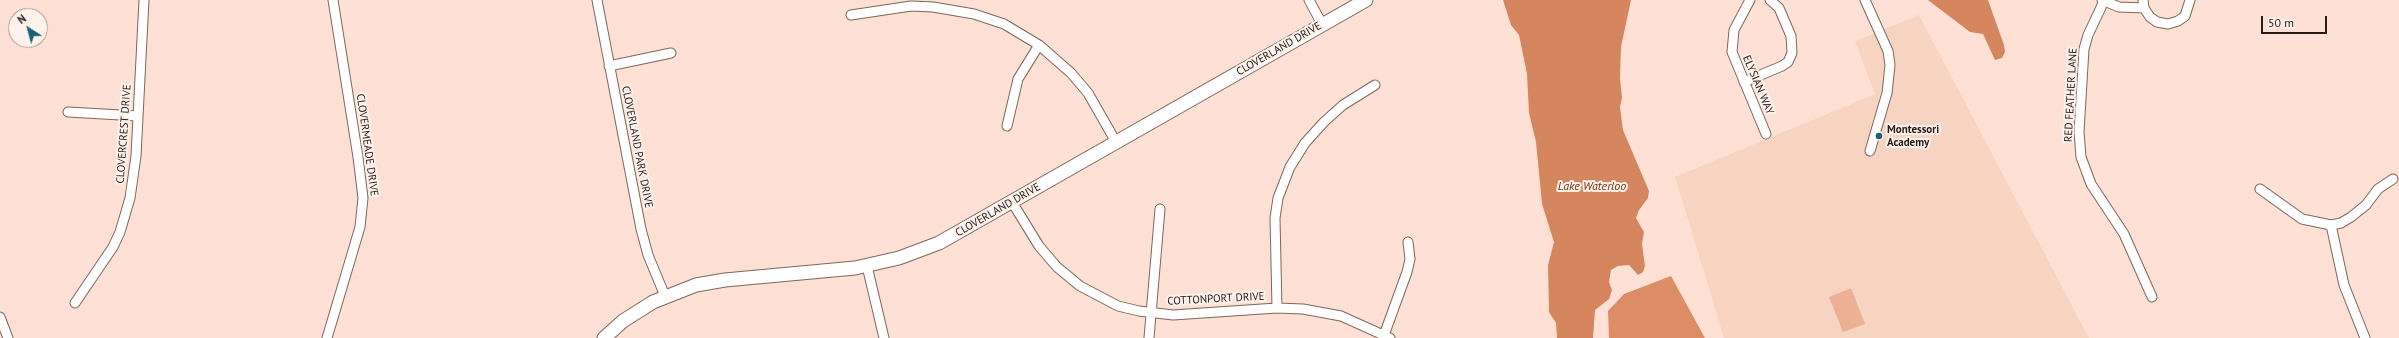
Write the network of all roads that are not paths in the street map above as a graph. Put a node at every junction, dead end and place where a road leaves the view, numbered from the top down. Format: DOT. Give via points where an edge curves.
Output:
graph roads {
  1 [pos="144,0"];
  2 [pos="333,0"];
  3 [pos="597,0"];
  4 [pos="1309,0"];
  5 [pos="1366,0"];
  6 [pos="1750,0"];
  7 [pos="1770,0"];
  8 [pos="1865,0"];
  9 [pos="2190,0"];
  10 [pos="2103,1"];
  11 [pos="903,4"];
  12 [pos="2144,4"];
  13 [pos="851,15"];
  14 [pos="1322,24"];
  15 [pos="1039,45"];
  16 [pos="671,53"];
  17 [pos="608,66"];
  18 [pos="1744,82"];
  19 [pos="1376,85"];
  20 [pos="68,112"];
  21 [pos="138,116"];
  22 [pos="1007,126"];
  23 [pos="1766,134"];
  24 [pos="1116,142"];
  25 [pos="1870,151"];
  26 [pos="2393,179"];
  27 [pos="2260,189"];
  28 [pos="1012,202"];
  29 [pos="1160,210"];
  30 [pos="2330,225"];
  31 [pos="1408,242"];
  32 [pos="867,266"];
  33 [pos="665,296"];
  34 [pos="2152,296"];
  35 [pos="75,303"];
  36 [pos="1277,308"];
  37 [pos="1151,314"];
  38 [pos="0,317"];
  39 [pos="1386,337"];
  40 [pos="8,338"];
  41 [pos="327,338"];
  42 [pos="604,338"];
  43 [pos="884,338"];
  44 [pos="1149,338"];
  45 [pos="2365,338"];
  1 -- 21 [label="street, CLOVERCREST DRIVE"];
  2 -- 41 [label="street, CLOVERMEADE DRIVE" via="363,198 360,227"];
  3 -- 17 [label="street, CLOVERLAND PARK DRIVE"];
  4 -- 14 [label="street"];
  5 -- 14 [label="main road, CLOVERLAND DRIVE"];
  6 -- 18 [label="street, ELYSIAN WAY" via="1734,30 1731,43"];
  7 -- 18 [label="street" via="1779,8 1792,36 1792,53 1788,62 1782,66"];
  8 -- 25 [label="street" via="1888,51 1890,65 1887,93"];
  9 -- 12 [label="street" via="2184,16 2171,24 2153,20"];
  10 -- 12 [label="street" via="2122,8"];
  10 -- 34 [label="street, RED FEATHER LANE" via="2084,49 2079,128 2081,157 2091,184 2124,234"];
  11 -- 13 [label="street"];
  11 -- 15 [label="street" via="974,14 1004,24"];
  14 -- 24 [label="main road, CLOVERLAND DRIVE"];
  15 -- 22 [label="street" via="1018,79"];
  15 -- 24 [label="street" via="1057,59 1085,89"];
  16 -- 17 [label="street"];
  17 -- 33 [label="street, CLOVERLAND PARK DRIVE" via="641,229 648,255"];
  18 -- 23 [label="street, ELYSIAN WAY"];
  19 -- 36 [label="street" via="1343,105 1324,122 1305,143 1290,167 1281,190 1275,218"];
  20 -- 21 [label="street"];
  21 -- 35 [label="street, CLOVERCREST DRIVE" via="135,169 122,226 106,259"];
  24 -- 28 [label="main road, CLOVERLAND DRIVE"];
  26 -- 30 [label="street" via="2378,189 2366,205 2351,217 2342,223"];
  27 -- 30 [label="street" via="2302,219"];
  28 -- 32 [label="main road, CLOVERLAND DRIVE" via="939,243"];
  28 -- 37 [label="street, COTTONPORT DRIVE" via="1039,246 1069,278 1114,304"];
  29 -- 37 [label="street"];
  30 -- 45 [label="street" via="2344,285"];
  31 -- 39 [label="street" via="1410,259 1407,272"];
  32 -- 33 [label="main road, CLOVERLAND DRIVE" via="716,282 696,285"];
  32 -- 43 [label="street"];
  33 -- 42 [label="main road, CLOVERLAND DRIVE" via="623,321"];
  36 -- 37 [label="street, COTTONPORT DRIVE" via="1193,315"];
  36 -- 39 [label="street, COTTONPORT DRIVE" via="1329,313 1351,319"];
  37 -- 44 [label="street"];
  38 -- 40 [label="street"];
}
